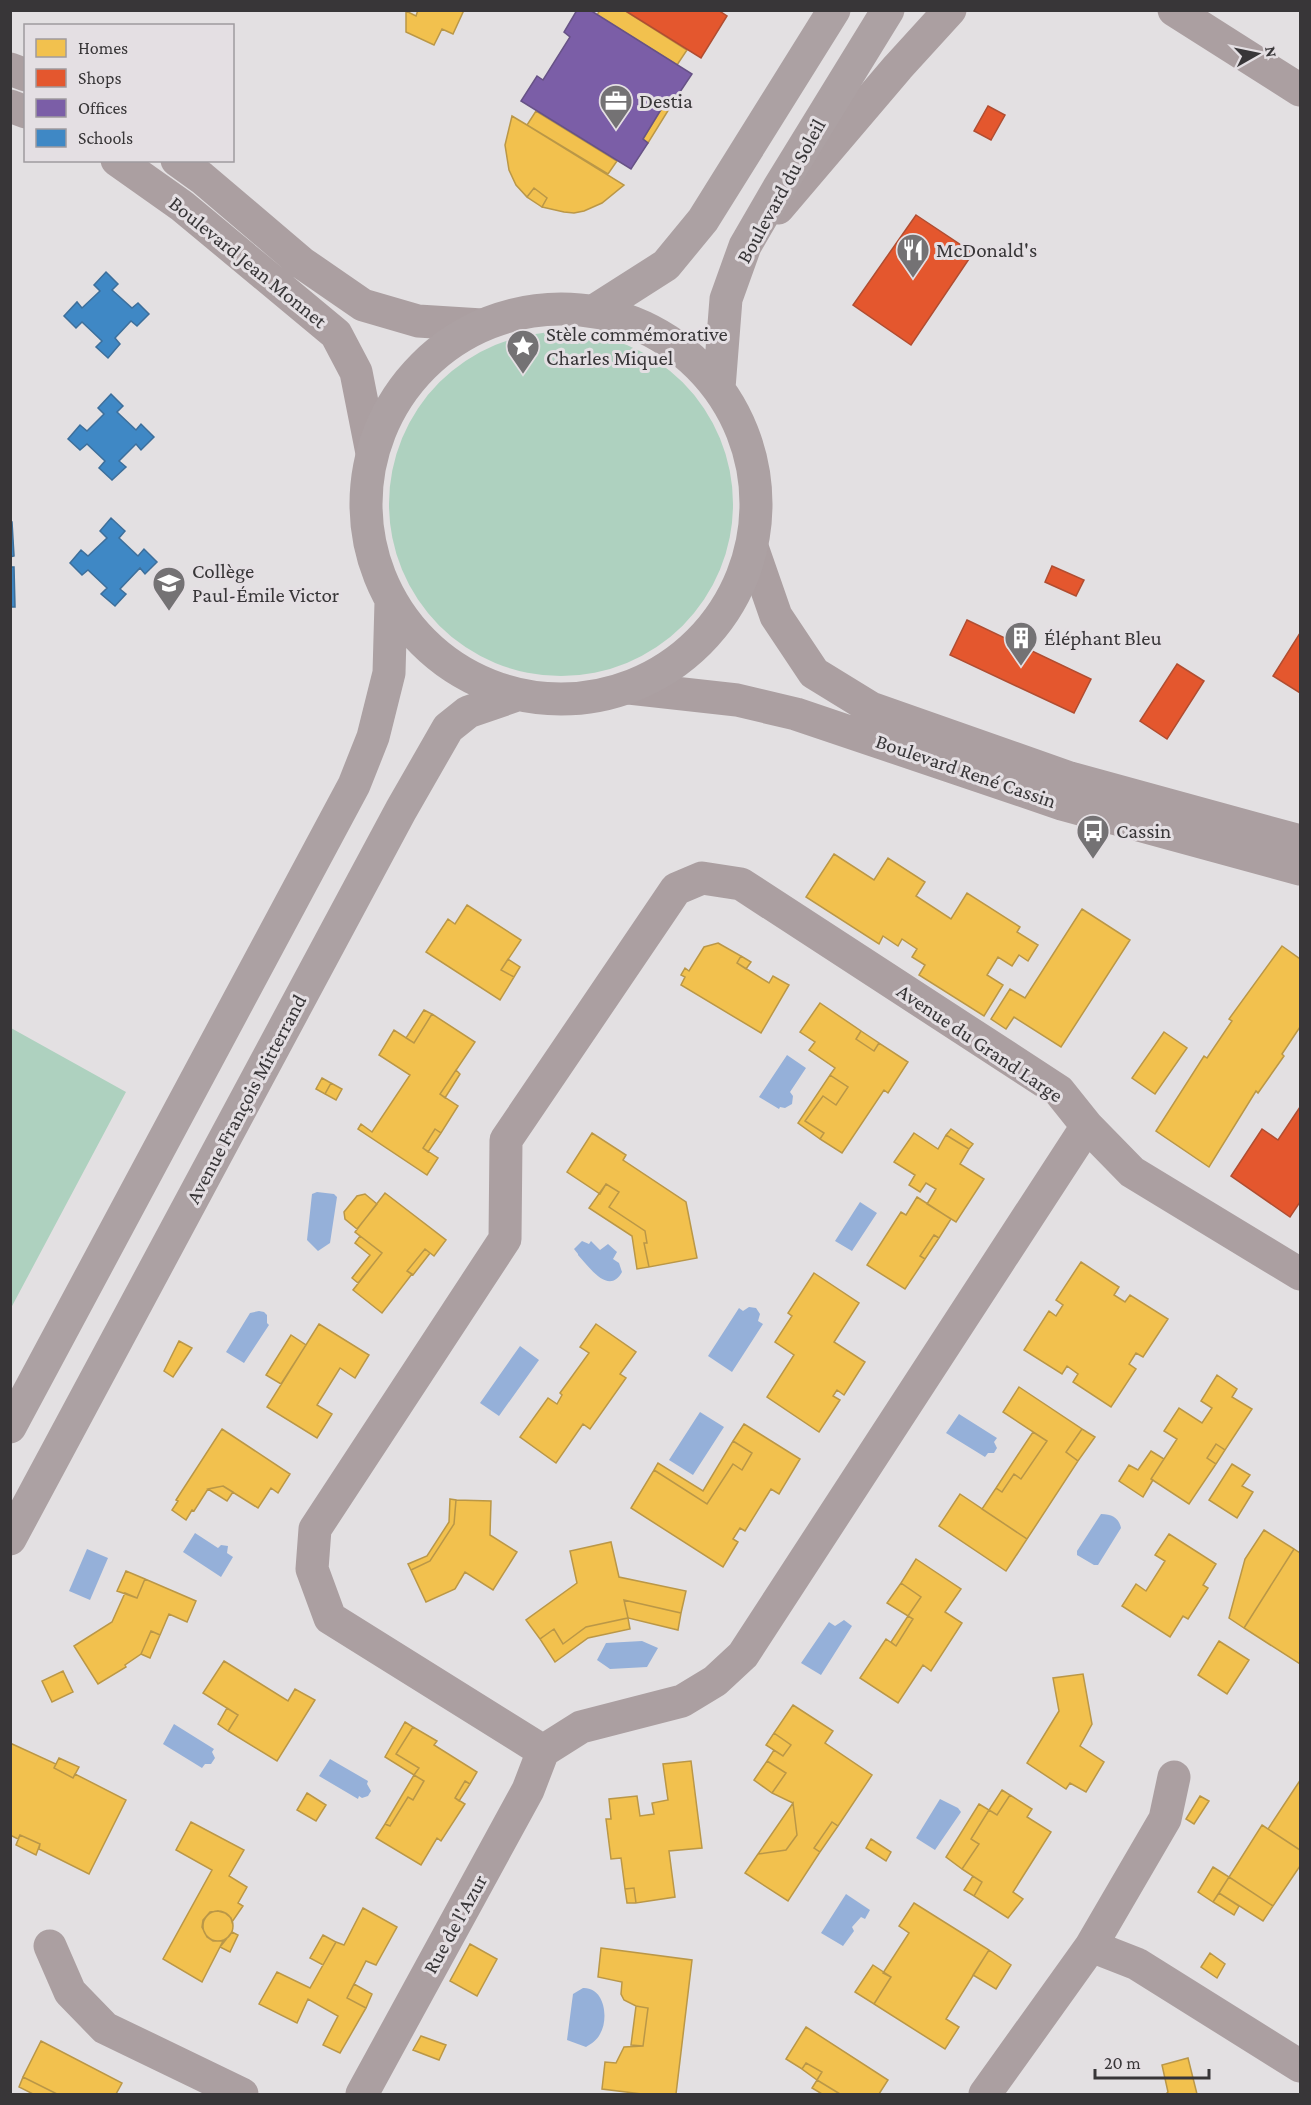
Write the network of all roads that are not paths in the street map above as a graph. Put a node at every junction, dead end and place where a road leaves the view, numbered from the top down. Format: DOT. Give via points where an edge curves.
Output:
graph roads {
  1 [pos="834,10"];
  2 [pos="888,10"];
  3 [pos="950,10"];
  4 [pos="1174,10"];
  5 [pos="1300,90"];
  6 [pos="120,162"];
  7 [pos="180,162"];
  8 [pos="746,246"];
  9 [pos="594,311"];
  10 [pos="482,325"];
  11 [pos="719,388"];
  12 [pos="372,453"];
  13 [pos="752,547"];
  14 [pos="392,602"];
  15 [pos="629,688"];
  16 [pos="517,695"];
  17 [pos="1300,841"];
  18 [pos="1300,868"];
  19 [pos="1087,1126"];
  20 [pos="1300,1275"];
  21 [pos="10,1427"];
  22 [pos="10,1539"];
  23 [pos="543,1751"];
  24 [pos="1174,1777"];
  25 [pos="50,1946"];
  26 [pos="1091,1946"];
  27 [pos="1300,2066"];
  28 [pos="242,2094"];
  29 [pos="362,2094"];
  30 [pos="985,2094"];
  1 -- 9 [label="main road" via="703,220 666,265"];
  2 -- 8 [label="main road, Boulevard du Soleil"];
  3 -- 8 [label="street"];
  4 -- 5 [label="street"];
  6 -- 12 [label="street, Boulevard Jean Monnet" via="182,206 336,334 356,372"];
  7 -- 10 [label="street, Boulevard Jean Monnet" via="302,263 363,305 418,321"];
  8 -- 11 [label="main road, Boulevard du Soleil" via="726,299"];
  9 -- 10 [label="main road" via="556,308 519,313"];
  9 -- 11 [label="main road" via="642,325 685,352"];
  10 -- 12 [label="main road" via="445,347 412,376 388,412"];
  11 -- 13 [label="main road" via="745,437 757,491"];
  12 -- 14 [label="main road" via="366,504 368,529 372,554"];
  13 -- 15 [label="main road" via="736,593 709,633 673,666"];
  13 -- 17 [label="street, Boulevard René Cassin" via="776,616 814,673 871,708 1070,778"];
  14 -- 16 [label="main road" via="424,644 466,676"];
  14 -- 21 [label="main road" via="389,673 373,737 354,785"];
  15 -- 16 [label="main road" via="574,700"];
  15 -- 18 [label="street, Boulevard René Cassin" via="737,699 796,714 1062,804"];
  16 -- 22 [label="main road, Avenue François Mitterrand" via="468,712 448,728"];
  19 -- 20 [label="street, Avenue du Grand Large" via="1132,1172"];
  19 -- 23 [label="street" via="743,1654 715,1681 682,1701 581,1727"];
  19 -- 23 [label="street, Avenue du Grand Large" via="1059,1092 741,885 702,878 676,889 506,1140 505,1239 315,1529 312,1569 330,1618"];
  23 -- 29 [label="street, Rue de l'Azur" via="528,1790"];
  24 -- 26 [label="street" via="1165,1819"];
  25 -- 28 [label="street" via="70,1992 105,2028"];
  26 -- 27 [label="street" via="1137,1964"];
  26 -- 30 [label="street"];
}
